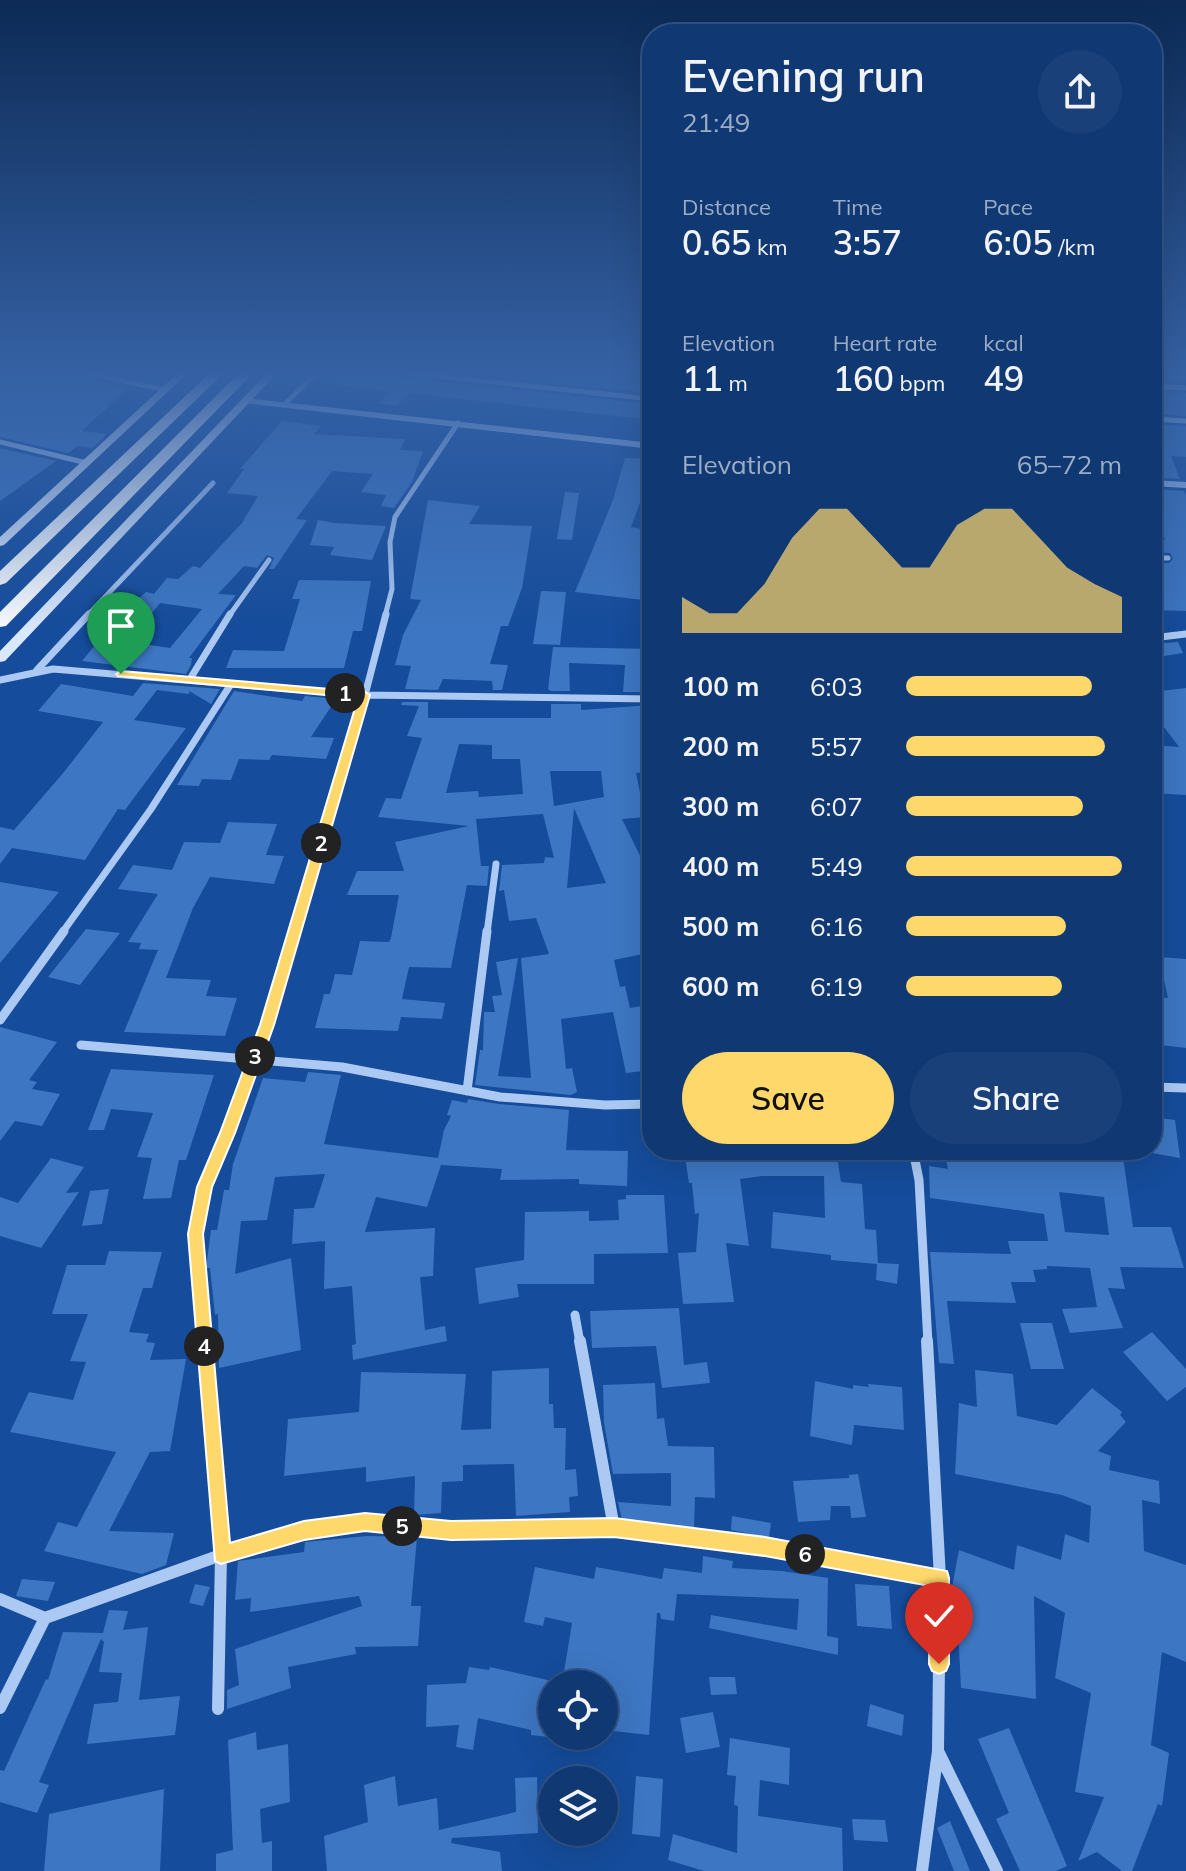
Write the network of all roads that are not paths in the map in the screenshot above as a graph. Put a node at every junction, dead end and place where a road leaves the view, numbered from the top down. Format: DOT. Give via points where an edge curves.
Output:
graph roads {
  1 [pos="63,457"];
  2 [pos="93,457"];
  3 [pos="129,457"];
  4 [pos="162,457"];
  5 [pos="192,457"];
  6 [pos="435,457"];
  7 [pos="87,463"];
  8 [pos="213,483"];
  9 [pos="1162,484"];
  10 [pos="1186,485"];
  11 [pos="0,543"];
  12 [pos="1162,558"];
  13 [pos="1168,558"];
  14 [pos="269,560"];
  15 [pos="0,580"];
  16 [pos="0,622"];
  17 [pos="1186,634"];
  18 [pos="1162,637"];
  19 [pos="0,658"];
  20 [pos="37,670"];
  21 [pos="190,679"];
  22 [pos="0,680"];
  23 [pos="231,684"];
  24 [pos="365,695"];
  25 [pos="642,699"];
  26 [pos="496,864"];
  27 [pos="0,1020"];
  28 [pos="81,1045"];
  29 [pos="253,1060"];
  30 [pos="1162,1087"];
  31 [pos="1186,1088"];
  32 [pos="467,1091"];
  33 [pos="642,1104"];
  34 [pos="915,1160"];
  35 [pos="575,1315"];
  36 [pos="614,1528"];
  37 [pos="221,1555"];
  38 [pos="940,1578"];
  39 [pos="0,1599"];
  40 [pos="45,1618"];
  41 [pos="0,1708"];
  42 [pos="218,1709"];
  43 [pos="938,1751"];
  44 [pos="922,1871"];
  45 [pos="997,1871"];
  1 -- 7 [label="street"];
  2 -- 7 [label="main road"];
  3 -- 15 [label="highway"];
  4 -- 16 [label="highway"];
  5 -- 19 [label="main road"];
  6 -- 24 [label="street" via="395,517 392,589"];
  7 -- 11 [label="main road"];
  8 -- 20 [label="street"];
  9 -- 10 [label="street"];
  12 -- 13 [label="street"];
  14 -- 21 [label="street"];
  17 -- 18 [label="street"];
  20 -- 21 [label="street"];
  20 -- 22 [label="street"];
  21 -- 23 [label="street"];
  23 -- 24 [label="street"];
  23 -- 27 [label="street" via="151,809"];
  24 -- 25 [label="street"];
  24 -- 29 [label="street"];
  26 -- 32 [label="street"];
  28 -- 29 [label="street"];
  29 -- 32 [label="street" via="342,1067"];
  29 -- 37 [label="street" via="205,1187 195,1234"];
  30 -- 31 [label="street"];
  32 -- 33 [label="street"];
  34 -- 38 [label="street"];
  35 -- 36 [label="street"];
  36 -- 37 [label="street" via="451,1531 365,1522 304,1531"];
  36 -- 38 [label="street" via="765,1546"];
  37 -- 40 [label="street"];
  37 -- 42 [label="street"];
  38 -- 43 [label="street"];
  39 -- 40 [label="street"];
  40 -- 41 [label="street"];
  43 -- 44 [label="street"];
  43 -- 45 [label="street"];
}
